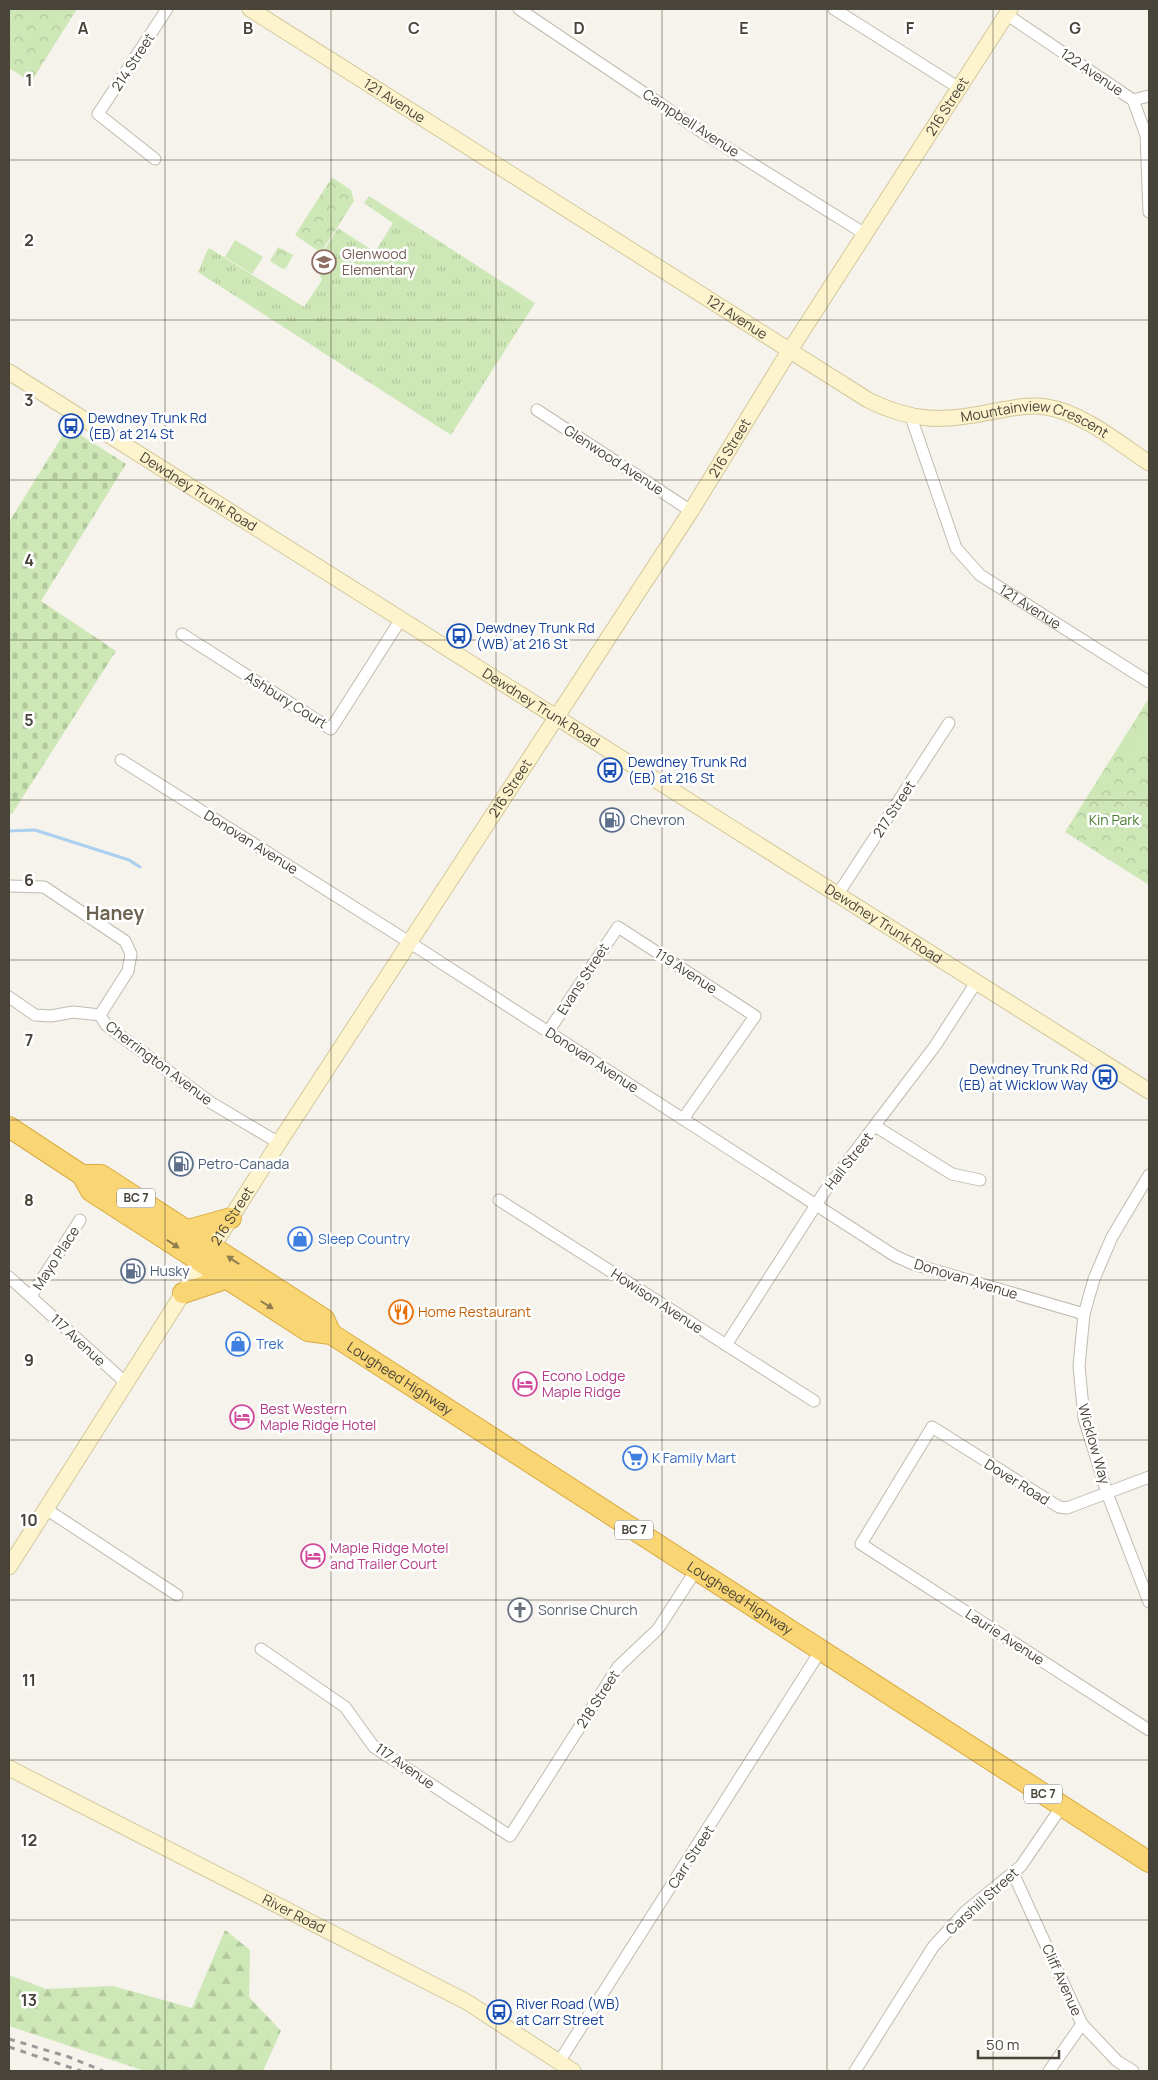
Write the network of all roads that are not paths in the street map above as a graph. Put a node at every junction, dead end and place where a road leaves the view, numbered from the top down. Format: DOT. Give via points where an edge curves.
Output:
graph roads {
  1 [pos="167,9"];
  2 [pos="250,9"];
  3 [pos="519,9"];
  4 [pos="834,9"];
  5 [pos="1008,12"];
  6 [pos="959,88"];
  7 [pos="1149,96"];
  8 [pos="1133,100"];
  9 [pos="155,159"];
  10 [pos="1149,212"];
  11 [pos="865,234"];
  12 [pos="790,352"];
  13 [pos="11,377"];
  14 [pos="537,410"];
  15 [pos="911,417"];
  16 [pos="1149,463"];
  17 [pos="691,511"];
  18 [pos="401,619"];
  19 [pos="182,634"];
  20 [pos="1149,682"];
  21 [pos="557,718"];
  22 [pos="949,723"];
  23 [pos="121,760"];
  24 [pos="9,886"];
  25 [pos="838,894"];
  26 [pos="618,927"];
  27 [pos="410,942"];
  28 [pos="977,981"];
  29 [pos="9,998"];
  30 [pos="100,1015"];
  31 [pos="548,1032"];
  32 [pos="1149,1090"];
  33 [pos="683,1119"];
  34 [pos="876,1126"];
  35 [pos="9,1128"];
  36 [pos="279,1143"];
  37 [pos="82,1175"];
  38 [pos="1149,1175"];
  39 [pos="980,1180"];
  40 [pos="500,1200"];
  41 [pos="817,1205"];
  42 [pos="231,1218"];
  43 [pos="80,1220"];
  44 [pos="188,1230"];
  45 [pos="213,1247"];
  46 [pos="202,1264"];
  47 [pos="9,1278"];
  48 [pos="225,1279"];
  49 [pos="183,1293"];
  50 [pos="31,1296"];
  51 [pos="1084,1314"];
  52 [pos="331,1334"];
  53 [pos="726,1345"];
  54 [pos="126,1383"];
  55 [pos="814,1402"];
  56 [pos="1149,1477"];
  57 [pos="1107,1493"];
  58 [pos="46,1509"];
  59 [pos="861,1544"];
  60 [pos="9,1566"];
  61 [pos="696,1570"];
  62 [pos="178,1595"];
  63 [pos="1149,1602"];
  64 [pos="261,1649"];
  65 [pos="821,1650"];
  66 [pos="1149,1730"];
  67 [pos="9,1768"];
  68 [pos="1062,1806"];
  69 [pos="510,1836"];
  70 [pos="1149,1862"];
  71 [pos="1013,1873"];
  72 [pos="1082,2024"];
  73 [pos="559,2062"];
  74 [pos="573,2071"];
  75 [pos="855,2071"];
  76 [pos="1049,2071"];
  77 [pos="1133,2071"];
  1 -- 9 [label="street, 214 Street" via="98,114"];
  2 -- 12 [label="main road, 121 Avenue"];
  3 -- 11 [label="street, Campbell Avenue" via="705,134"];
  4 -- 6 [label="street"];
  5 -- 6 [label="main road, 216 Street"];
  5 -- 8 [label="street, 122 Avenue"];
  6 -- 11 [label="main road, 216 Street"];
  7 -- 8 [label="street"];
  8 -- 10 [label="street, 122 Avenue" via="1146,135"];
  11 -- 12 [label="main road, 216 Street"];
  12 -- 15 [label="main road, 121 Avenue" via="868,400"];
  12 -- 17 [label="main road, 216 Street"];
  13 -- 18 [label="main road, Dewdney Trunk Road"];
  14 -- 17 [label="street, Glenwood Avenue"];
  15 -- 16 [label="main road, Mountainview Crescent" via="956,419 1020,407 1047,407 1080,418"];
  15 -- 20 [label="street, 121 Avenue" via="956,548 980,574"];
  17 -- 21 [label="main road, 216 Street"];
  18 -- 19 [label="street, Ashbury Court" via="331,729"];
  18 -- 21 [label="main road, Dewdney Trunk Road"];
  21 -- 25 [label="main road, Dewdney Trunk Road"];
  21 -- 27 [label="main road, 216 Street"];
  22 -- 25 [label="street, 217 Street"];
  23 -- 27 [label="street, Donovan Avenue"];
  24 -- 30 [label="street" via="44,887 125,940 131,954 128,971"];
  25 -- 28 [label="main road, Dewdney Trunk Road"];
  26 -- 31 [label="street, Evans Street"];
  26 -- 33 [label="street, 119 Avenue" via="755,1016"];
  27 -- 31 [label="street, Donovan Avenue"];
  27 -- 36 [label="main road, 216 Street"];
  28 -- 32 [label="main road, Dewdney Trunk Road"];
  28 -- 34 [label="street, Hall Street" via="935,1046"];
  29 -- 30 [label="street, Cherrington Avenue" via="35,1015 73,1012"];
  30 -- 36 [label="street, Cherrington Avenue" via="106,1025 210,1102"];
  31 -- 33 [label="street, Donovan Avenue"];
  33 -- 41 [label="street, Donovan Avenue"];
  34 -- 39 [label="street" via="952,1174"];
  34 -- 41 [label="street, Hall Street"];
  35 -- 37 [label="highway, Lougheed Highway / BC 7"];
  36 -- 42 [label="main road, 216 Street"];
  37 -- 44 [label="highway, Lougheed Highway / BC 7" via="101,1175"];
  37 -- 46 [label="highway, Lougheed Highway / BC 7, one-way" via="91,1191"];
  38 -- 51 [label="street, Wicklow Way" via="1112,1237 1094,1279"];
  40 -- 53 [label="street, Howison Avenue"];
  41 -- 51 [label="street, Donovan Avenue" via="913,1264"];
  41 -- 53 [label="street, Hall Street"];
  42 -- 44 [label="highway"];
  42 -- 45 [label="main road, 216 Street"];
  43 -- 50 [label="street, Mayo Place"];
  44 -- 45 [label="highway, Lougheed Highway / BC 7"];
  45 -- 46 [label="main road, 216 Street"];
  52 -- 45 [label="highway, Lougheed Highway / BC 7, one-way" via="324,1319"];
  46 -- 48 [label="highway, Lougheed Highway / BC 7"];
  46 -- 49 [label="main road, 216 Street"];
  47 -- 50 [label="street, Mayo Place"];
  48 -- 49 [label="highway"];
  48 -- 52 [label="highway, Lougheed Highway / BC 7, one-way" via="308,1331"];
  49 -- 54 [label="main road, 216 Street"];
  50 -- 54 [label="street, 117 Avenue"];
  51 -- 57 [label="street, Wicklow Way" via="1079,1366 1081,1406"];
  52 -- 61 [label="highway, Lougheed Highway / BC 7"];
  53 -- 55 [label="street, Howison Avenue"];
  54 -- 58 [label="main road, 216 Street"];
  56 -- 57 [label="street, Dover Road"];
  57 -- 59 [label="street, Dover Road" via="1067,1508 1059,1507 932,1427"];
  57 -- 63 [label="street, Wicklow Way"];
  58 -- 60 [label="main road, 216 Street"];
  58 -- 62 [label="street"];
  59 -- 66 [label="street, Laurie Avenue"];
  61 -- 65 [label="highway, Lougheed Highway / BC 7"];
  61 -- 69 [label="street, 218 Street" via="658,1629 618,1668"];
  64 -- 69 [label="street, 117 Avenue" via="345,1707 374,1747"];
  65 -- 68 [label="highway, Lougheed Highway / BC 7"];
  65 -- 73 [label="street, Carr Street"];
  67 -- 73 [label="main road, River Road" via="467,2002"];
  68 -- 70 [label="highway, Lougheed Highway / BC 7"];
  68 -- 71 [label="street, Carshill Street" via="1032,1854"];
  71 -- 72 [label="street, Cliff Avenue"];
  71 -- 75 [label="street, Carshill Street" via="966,1911 933,1947"];
  72 -- 76 [label="street"];
  72 -- 77 [label="street, Cliff Avenue" via="1117,2061"];
  73 -- 74 [label="main road, River Road"];
}
